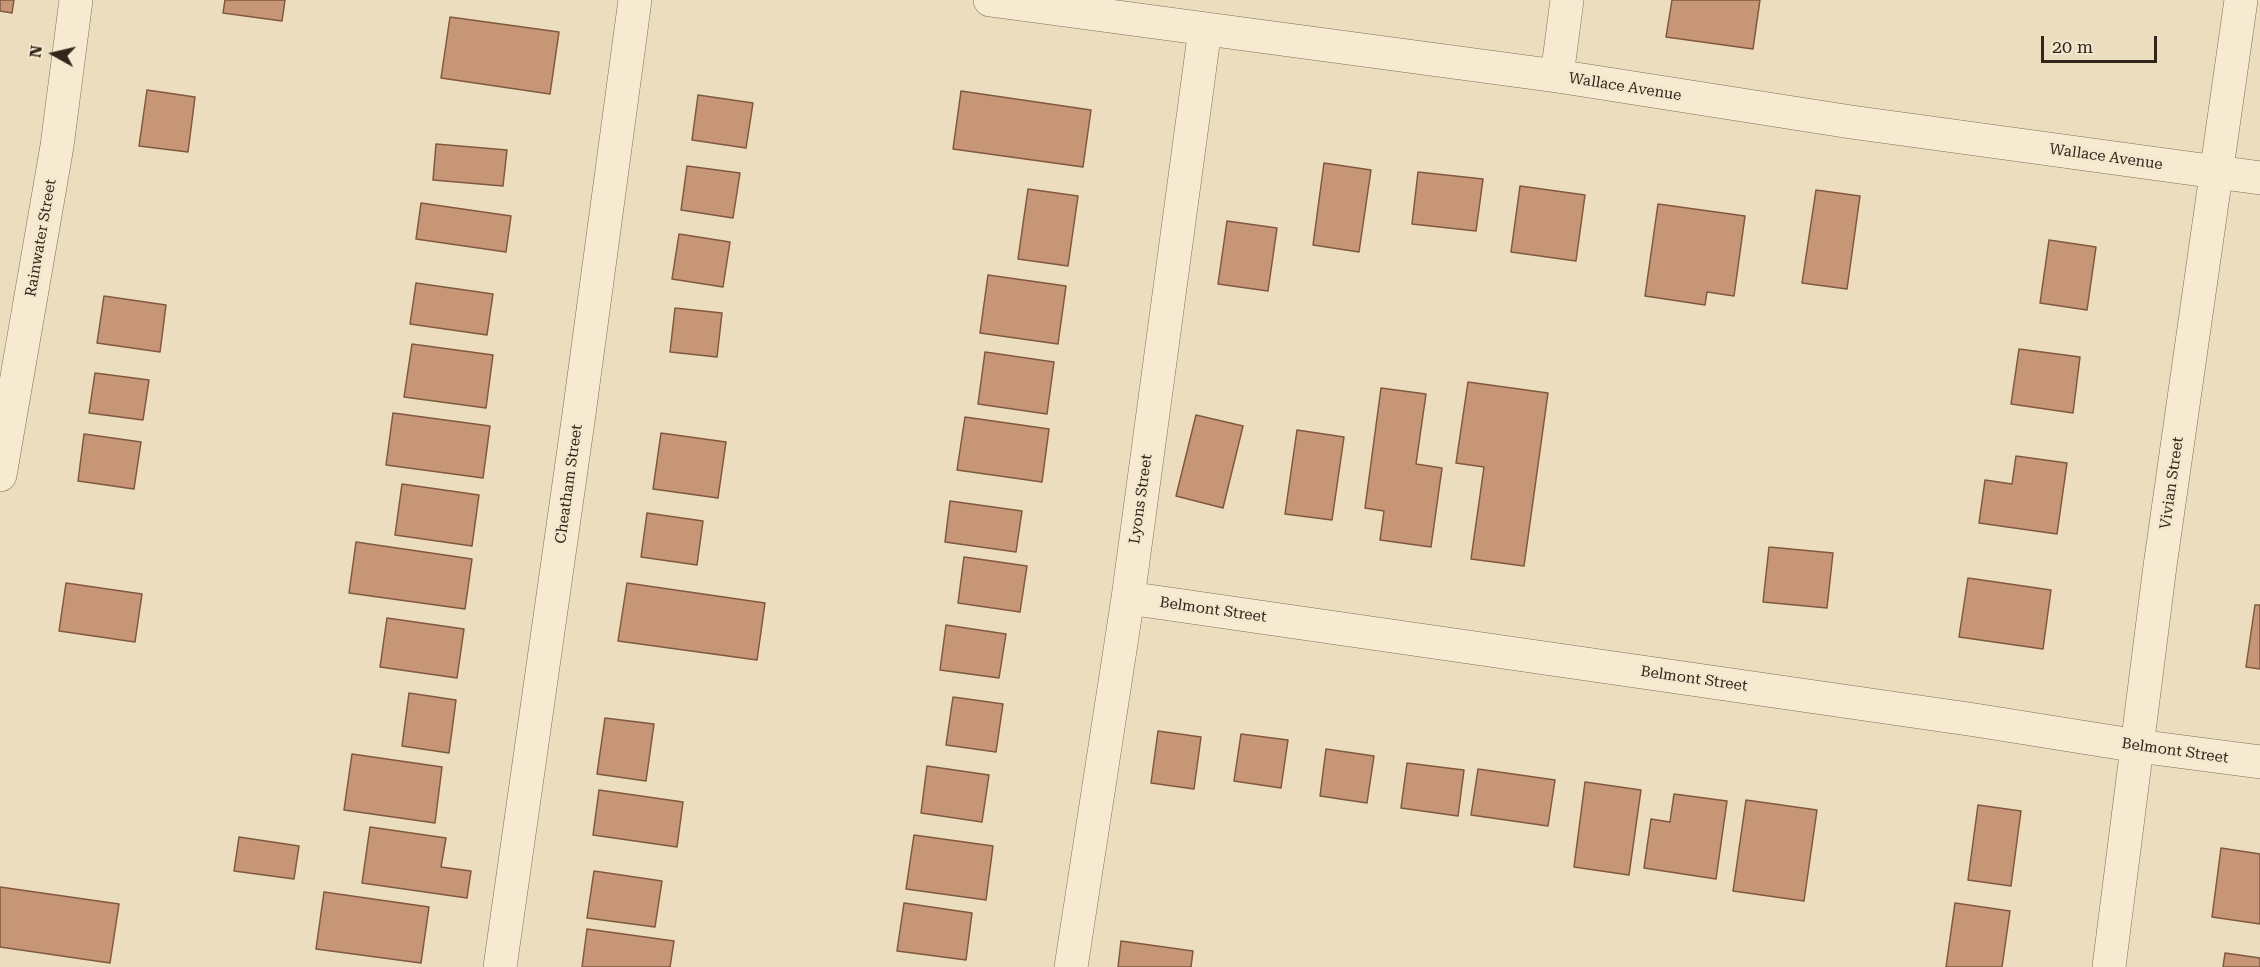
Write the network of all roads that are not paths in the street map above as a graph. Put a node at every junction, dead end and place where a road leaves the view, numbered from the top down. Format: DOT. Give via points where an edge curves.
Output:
graph roads {
  1 [pos="76,0"];
  2 [pos="635,0"];
  3 [pos="990,0"];
  4 [pos="1567,0"];
  5 [pos="2241,0"];
  6 [pos="1205,29"];
  7 [pos="1557,76"];
  8 [pos="2217,172"];
  9 [pos="2260,178"];
  10 [pos="0,475"];
  11 [pos="1128,598"];
  12 [pos="2138,746"];
  13 [pos="2260,762"];
  14 [pos="500,967"];
  15 [pos="1071,967"];
  16 [pos="2109,967"];
  1 -- 10 [label="street, Rainwater Street" via="57,146"];
  2 -- 14 [label="street, Cheatham Street"];
  3 -- 6 [label="street, Wallace Avenue"];
  4 -- 7 [label="street"];
  5 -- 8 [label="street, Vivian Street"];
  6 -- 7 [label="street, Wallace Avenue"];
  6 -- 11 [label="street, Lyons Street"];
  7 -- 8 [label="street, Wallace Avenue" via="1851,122"];
  8 -- 9 [label="street, Wallace Avenue"];
  8 -- 12 [label="street, Vivian Street"];
  11 -- 12 [label="street, Belmont Street"];
  11 -- 15 [label="street, Lyons Street"];
  12 -- 13 [label="street, Belmont Street"];
  12 -- 16 [label="street, Vivian Street"];
}
